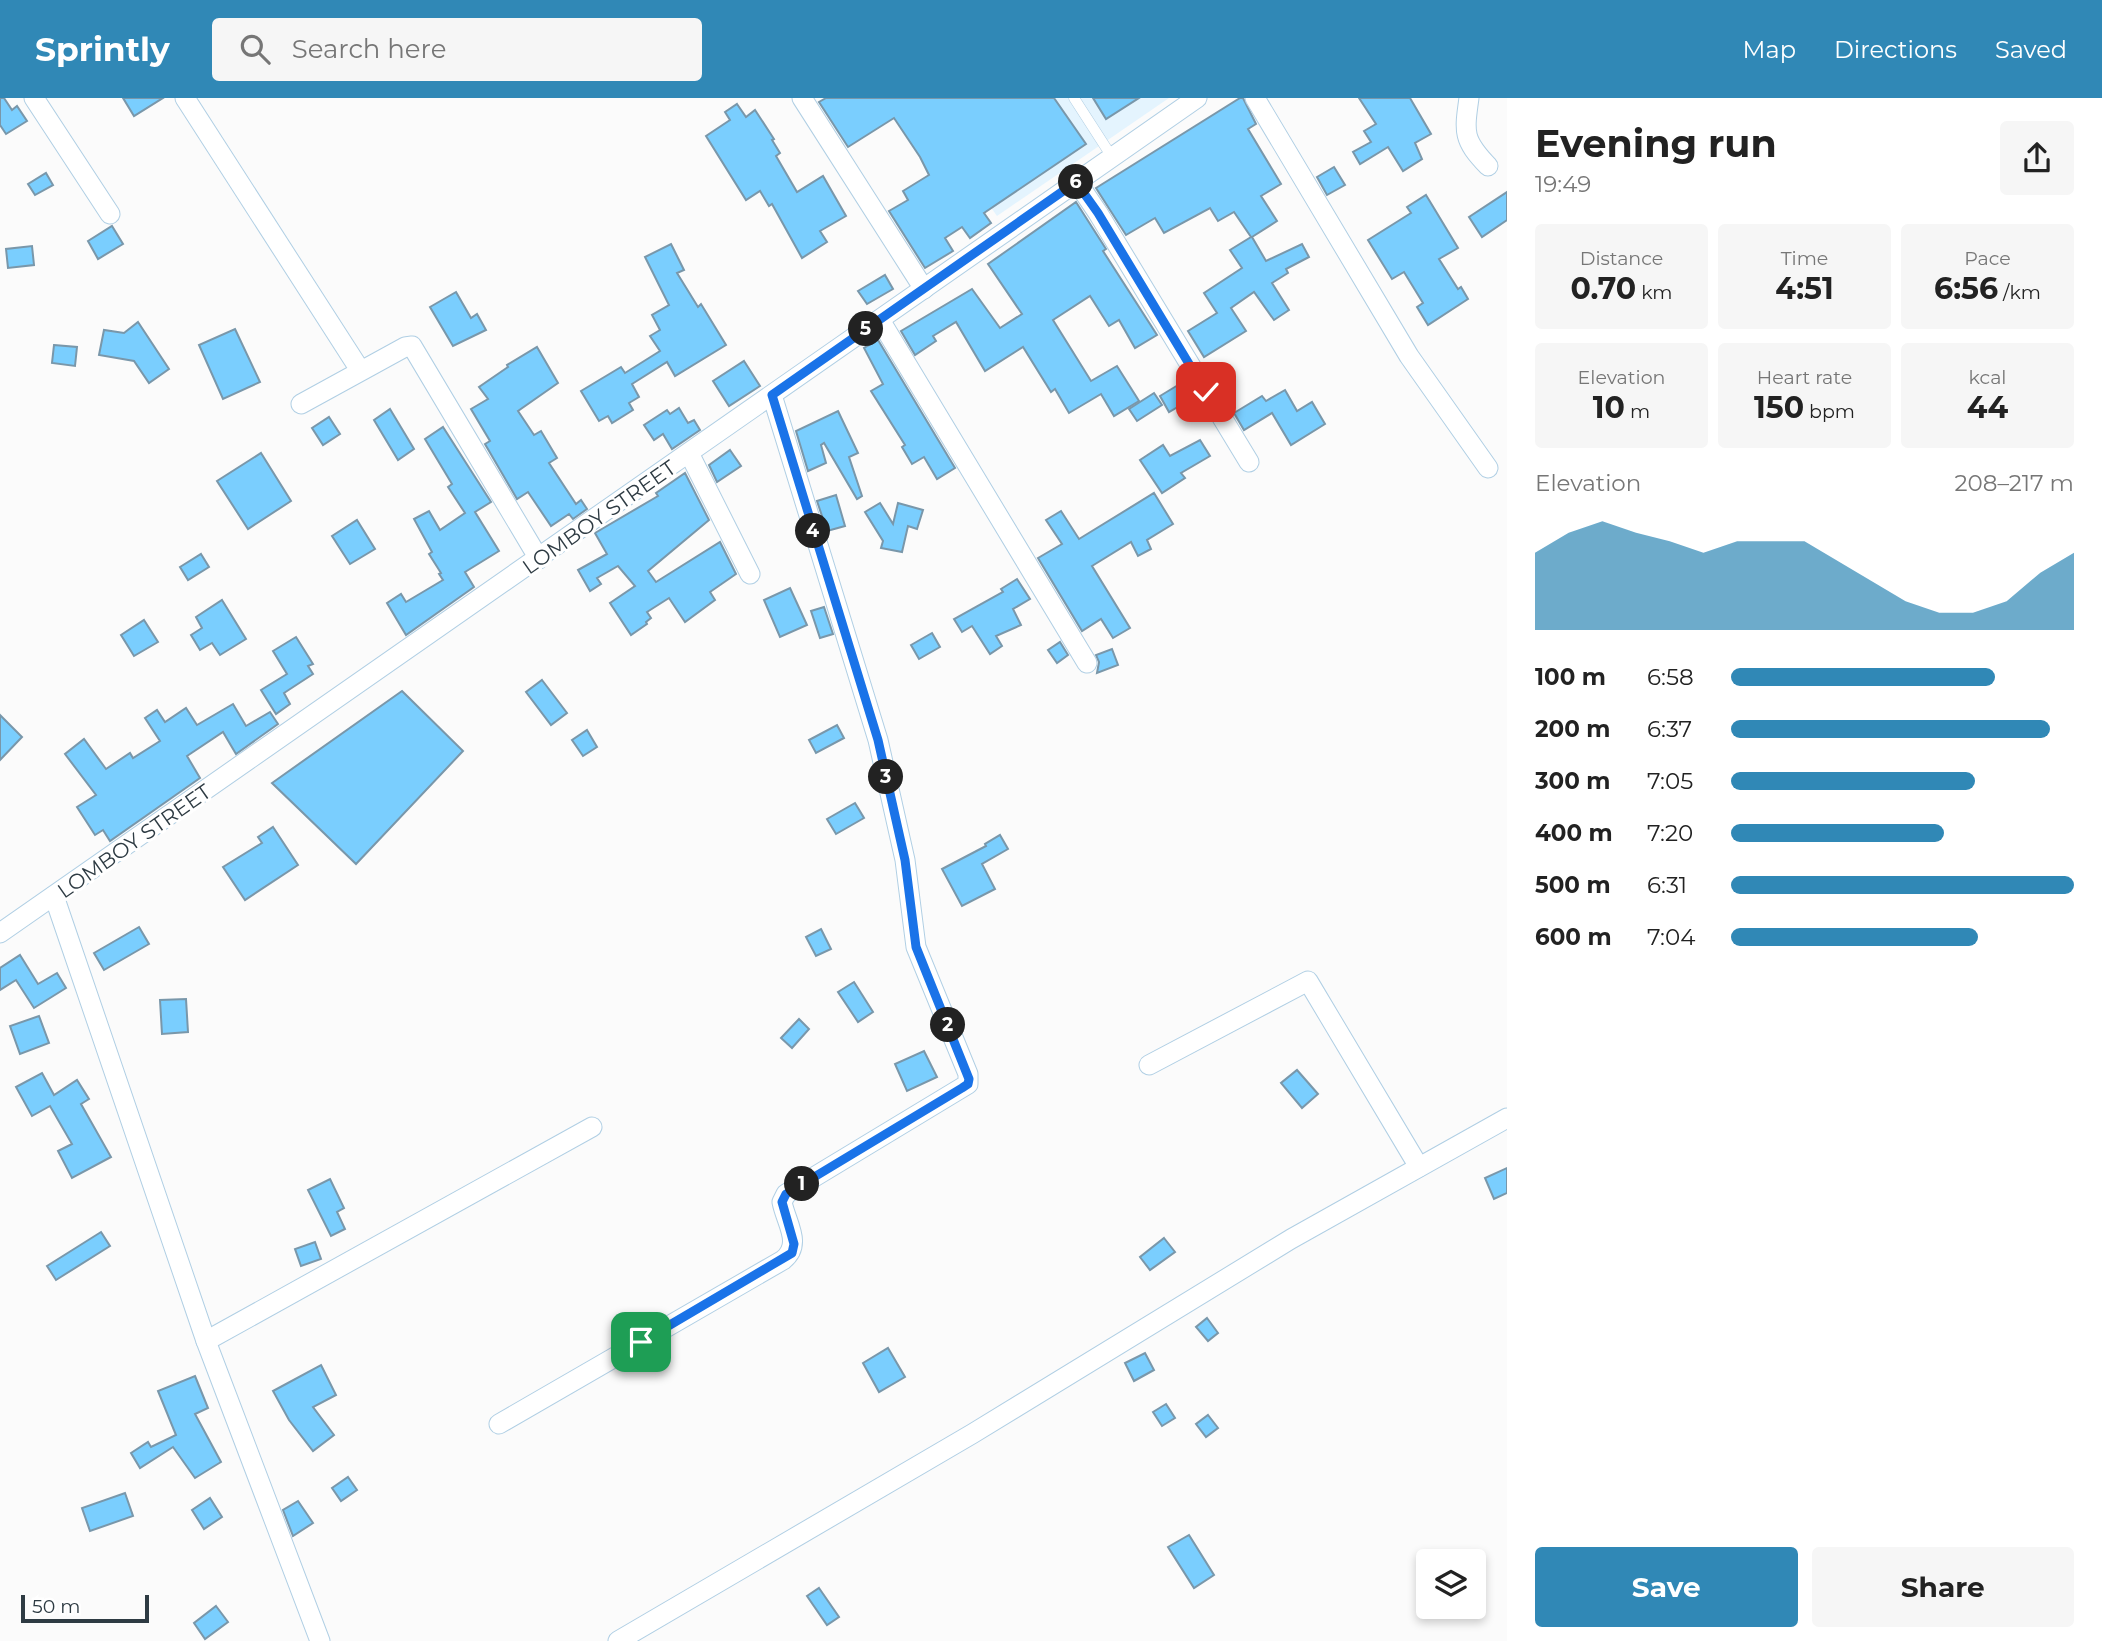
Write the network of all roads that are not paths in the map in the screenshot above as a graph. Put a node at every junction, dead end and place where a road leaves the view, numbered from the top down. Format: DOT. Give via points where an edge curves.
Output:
graph roads {
  1 [pos="34,98"];
  2 [pos="185,98"];
  3 [pos="802,98"];
  4 [pos="1074,98"];
  5 [pos="1197,98"];
  6 [pos="1255,98"];
  7 [pos="1469,98"];
  8 [pos="1112,157"];
  9 [pos="1488,166"];
  10 [pos="1076,182"];
  11 [pos="110,214"];
  12 [pos="924,289"];
  13 [pos="880,320"];
  14 [pos="360,370"];
  15 [pos="772,395"];
  16 [pos="301,404"];
  17 [pos="690,453"];
  18 [pos="1249,462"];
  19 [pos="1488,468"];
  20 [pos="539,559"];
  21 [pos="750,574"];
  22 [pos="1087,663"];
  23 [pos="54,896"];
  24 [pos="0,933"];
  25 [pos="1149,1065"];
  26 [pos="1507,1118"];
  27 [pos="592,1127"];
  28 [pos="1419,1167"];
  29 [pos="206,1341"];
  30 [pos="499,1424"];
  31 [pos="320,1641"];
  32 [pos="618,1641"];
  1 -- 11 [label="street"];
  2 -- 14 [label="street"];
  3 -- 12 [label="street"];
  4 -- 8 [label="lane"];
  5 -- 8 [label="street, LOMBOY STREET"];
  6 -- 19 [label="street" via="1409,356"];
  7 -- 9 [label="street" via="1464,131 1471,148"];
  8 -- 10 [label="street, LOMBOY STREET"];
  10 -- 12 [label="street, LOMBOY STREET"];
  10 -- 18 [label="street"];
  12 -- 13 [label="street, LOMBOY STREET"];
  13 -- 15 [label="street, LOMBOY STREET"];
  13 -- 22 [label="street"];
  14 -- 16 [label="street"];
  14 -- 20 [label="street" via="412,346"];
  15 -- 17 [label="street, LOMBOY STREET"];
  15 -- 30 [label="street" via="878,740 905,860 916,947 968,1074 968,1084 786,1194 782,1202 794,1244 783,1260"];
  17 -- 20 [label="street, LOMBOY STREET"];
  17 -- 21 [label="street"];
  20 -- 23 [label="street, LOMBOY STREET"];
  23 -- 24 [label="street, LOMBOY STREET"];
  23 -- 29 [label="street"];
  25 -- 28 [label="street" via="1308,981"];
  26 -- 28 [label="street"];
  27 -- 29 [label="street"];
  28 -- 32 [label="street"];
  29 -- 31 [label="street"];
}
